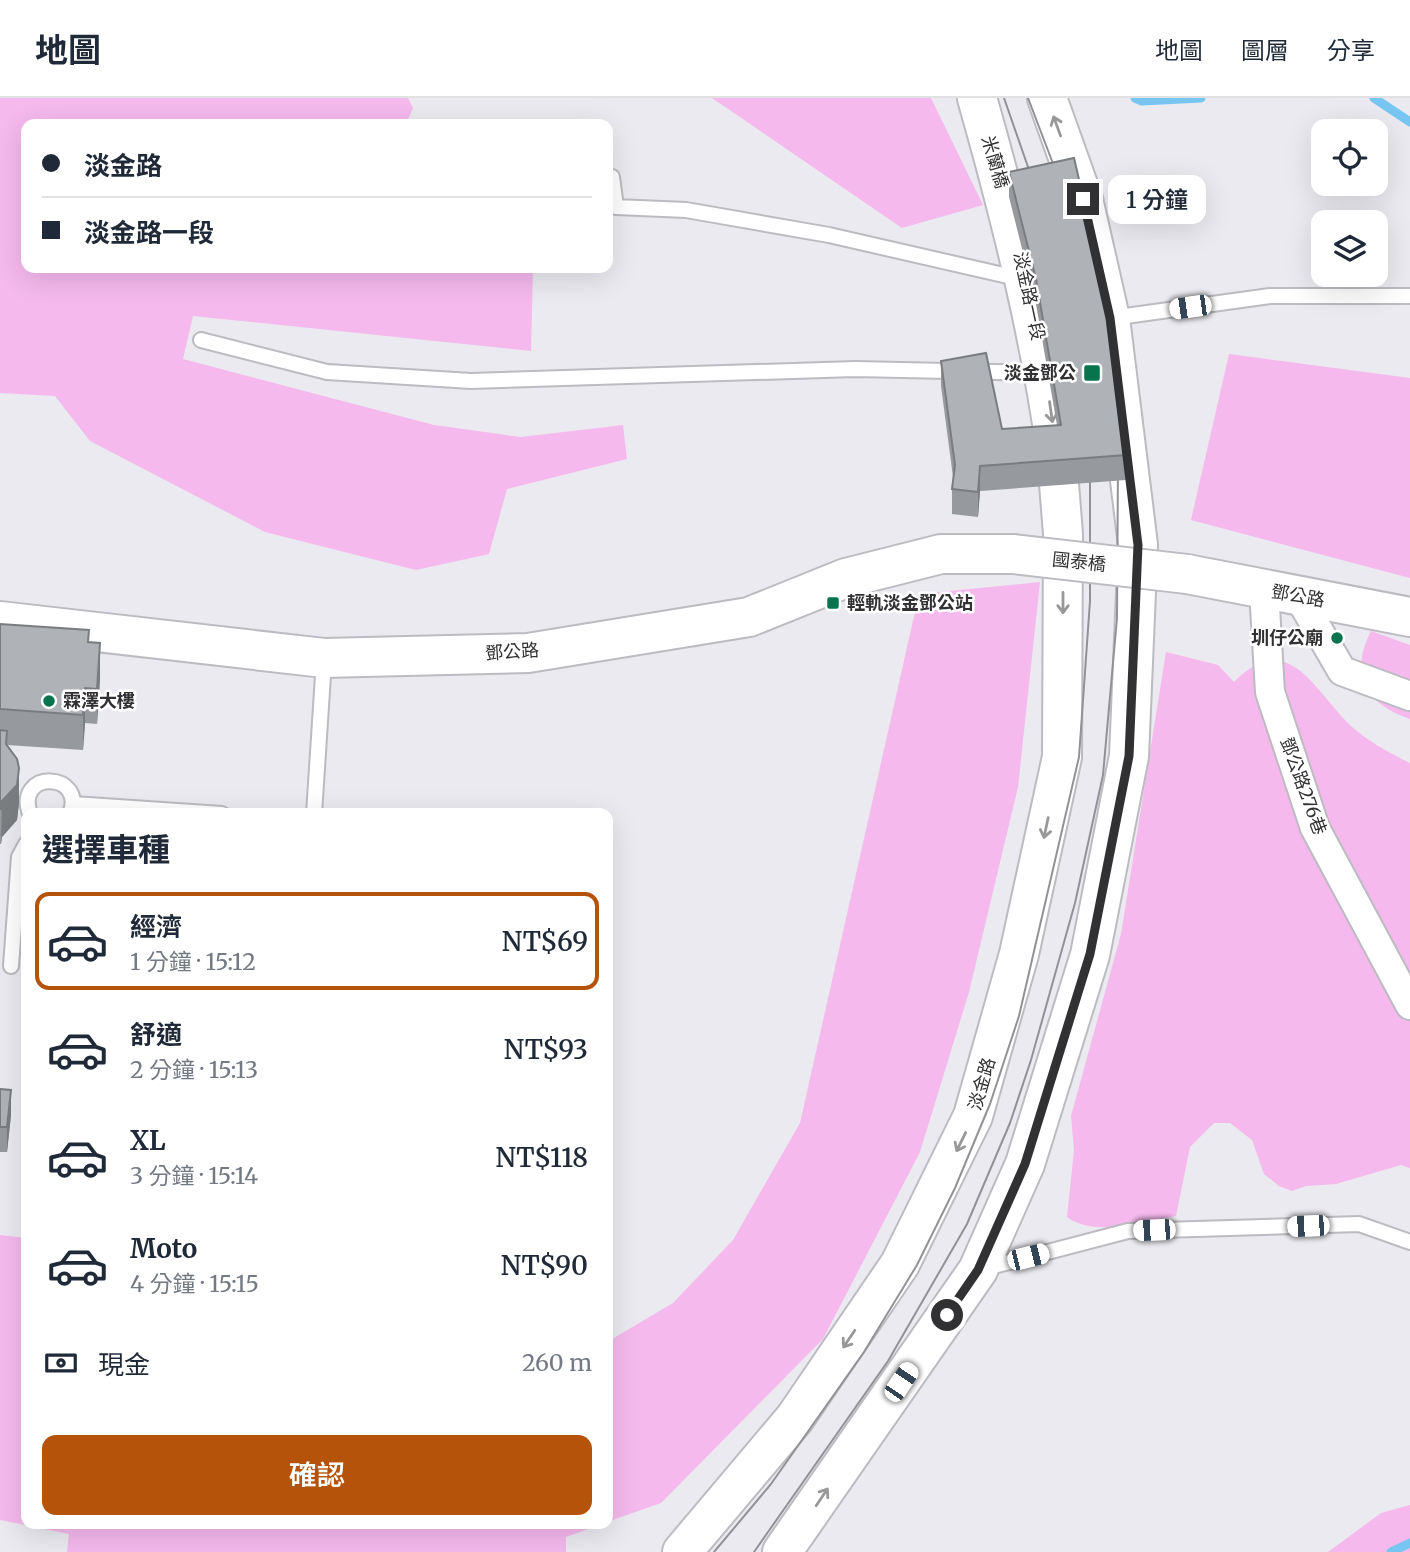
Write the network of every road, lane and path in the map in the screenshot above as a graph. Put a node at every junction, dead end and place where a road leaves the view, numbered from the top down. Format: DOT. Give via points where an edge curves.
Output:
graph roads {
  1 [pos="977,98"];
  2 [pos="1047,98"];
  3 [pos="613,184"];
  4 [pos="1013,225"];
  5 [pos="1026,280"];
  6 [pos="1410,296"];
  7 [pos="1110,318"];
  8 [pos="201,340"];
  9 [pos="1045,373"];
  10 [pos="1063,534"];
  11 [pos="1013,554"];
  12 [pos="1187,574"];
  13 [pos="1281,593"];
  14 [pos="1410,617"];
  15 [pos="0,621"];
  16 [pos="324,658"];
  17 [pos="1410,695"];
  18 [pos="29,808"];
  19 [pos="72,808"];
  20 [pos="314,808"];
  21 [pos="21,853"];
  22 [pos="12,966"];
  23 [pos="1410,1005"];
  24 [pos="1410,1242"];
  25 [pos="978,1270"];
  26 [pos="681,1552"];
  27 [pos="782,1552"];
  1 -- 4 [label="main road, 米蘭橋"];
  7 -- 2 [label="main road, one-way" via="1083,199"];
  3 -- 5 [label="lane" via="616,207 686,210 790,228"];
  4 -- 5 [label="main road, 淡金路一段"];
  5 -- 9 [label="main road, 淡金路一段"];
  6 -- 7 [label="lane" via="1270,296"];
  7 -- 25 [label="main road" via="1138,545 1129,756 1090,954 1025,1164"];
  8 -- 9 [label="lane" via="327,372 471,381 855,369"];
  9 -- 10 [label="main road, 淡金路一段, one-way"];
  10 -- 26 [label="main road, 淡金路, one-way" via="1062,757 1019,954 974,1116 900,1264 795,1418"];
  11 -- 12 [label="main road, 國泰橋, bridge"];
  11 -- 16 [label="main road, 鄧公路" via="941,554 846,578 749,617 528,653"];
  12 -- 13 [label="main road, 鄧公路"];
  13 -- 14 [label="main road, 鄧公路"];
  13 -- 17 [label="street" via="1342,671"];
  13 -- 23 [label="street, 鄧公路276巷" via="1270,691 1315,828"];
  15 -- 16 [label="main road, 鄧公路"];
  16 -- 20 [label="lane"];
  18 -- 19 [label="lane" via="28,796 42,781 64,785"];
  21 -- 22 [label="lane"];
  24 -- 25 [label="lane" via="1359,1224 1128,1231"];
  27 -- 25 [label="main road, one-way"];
}
